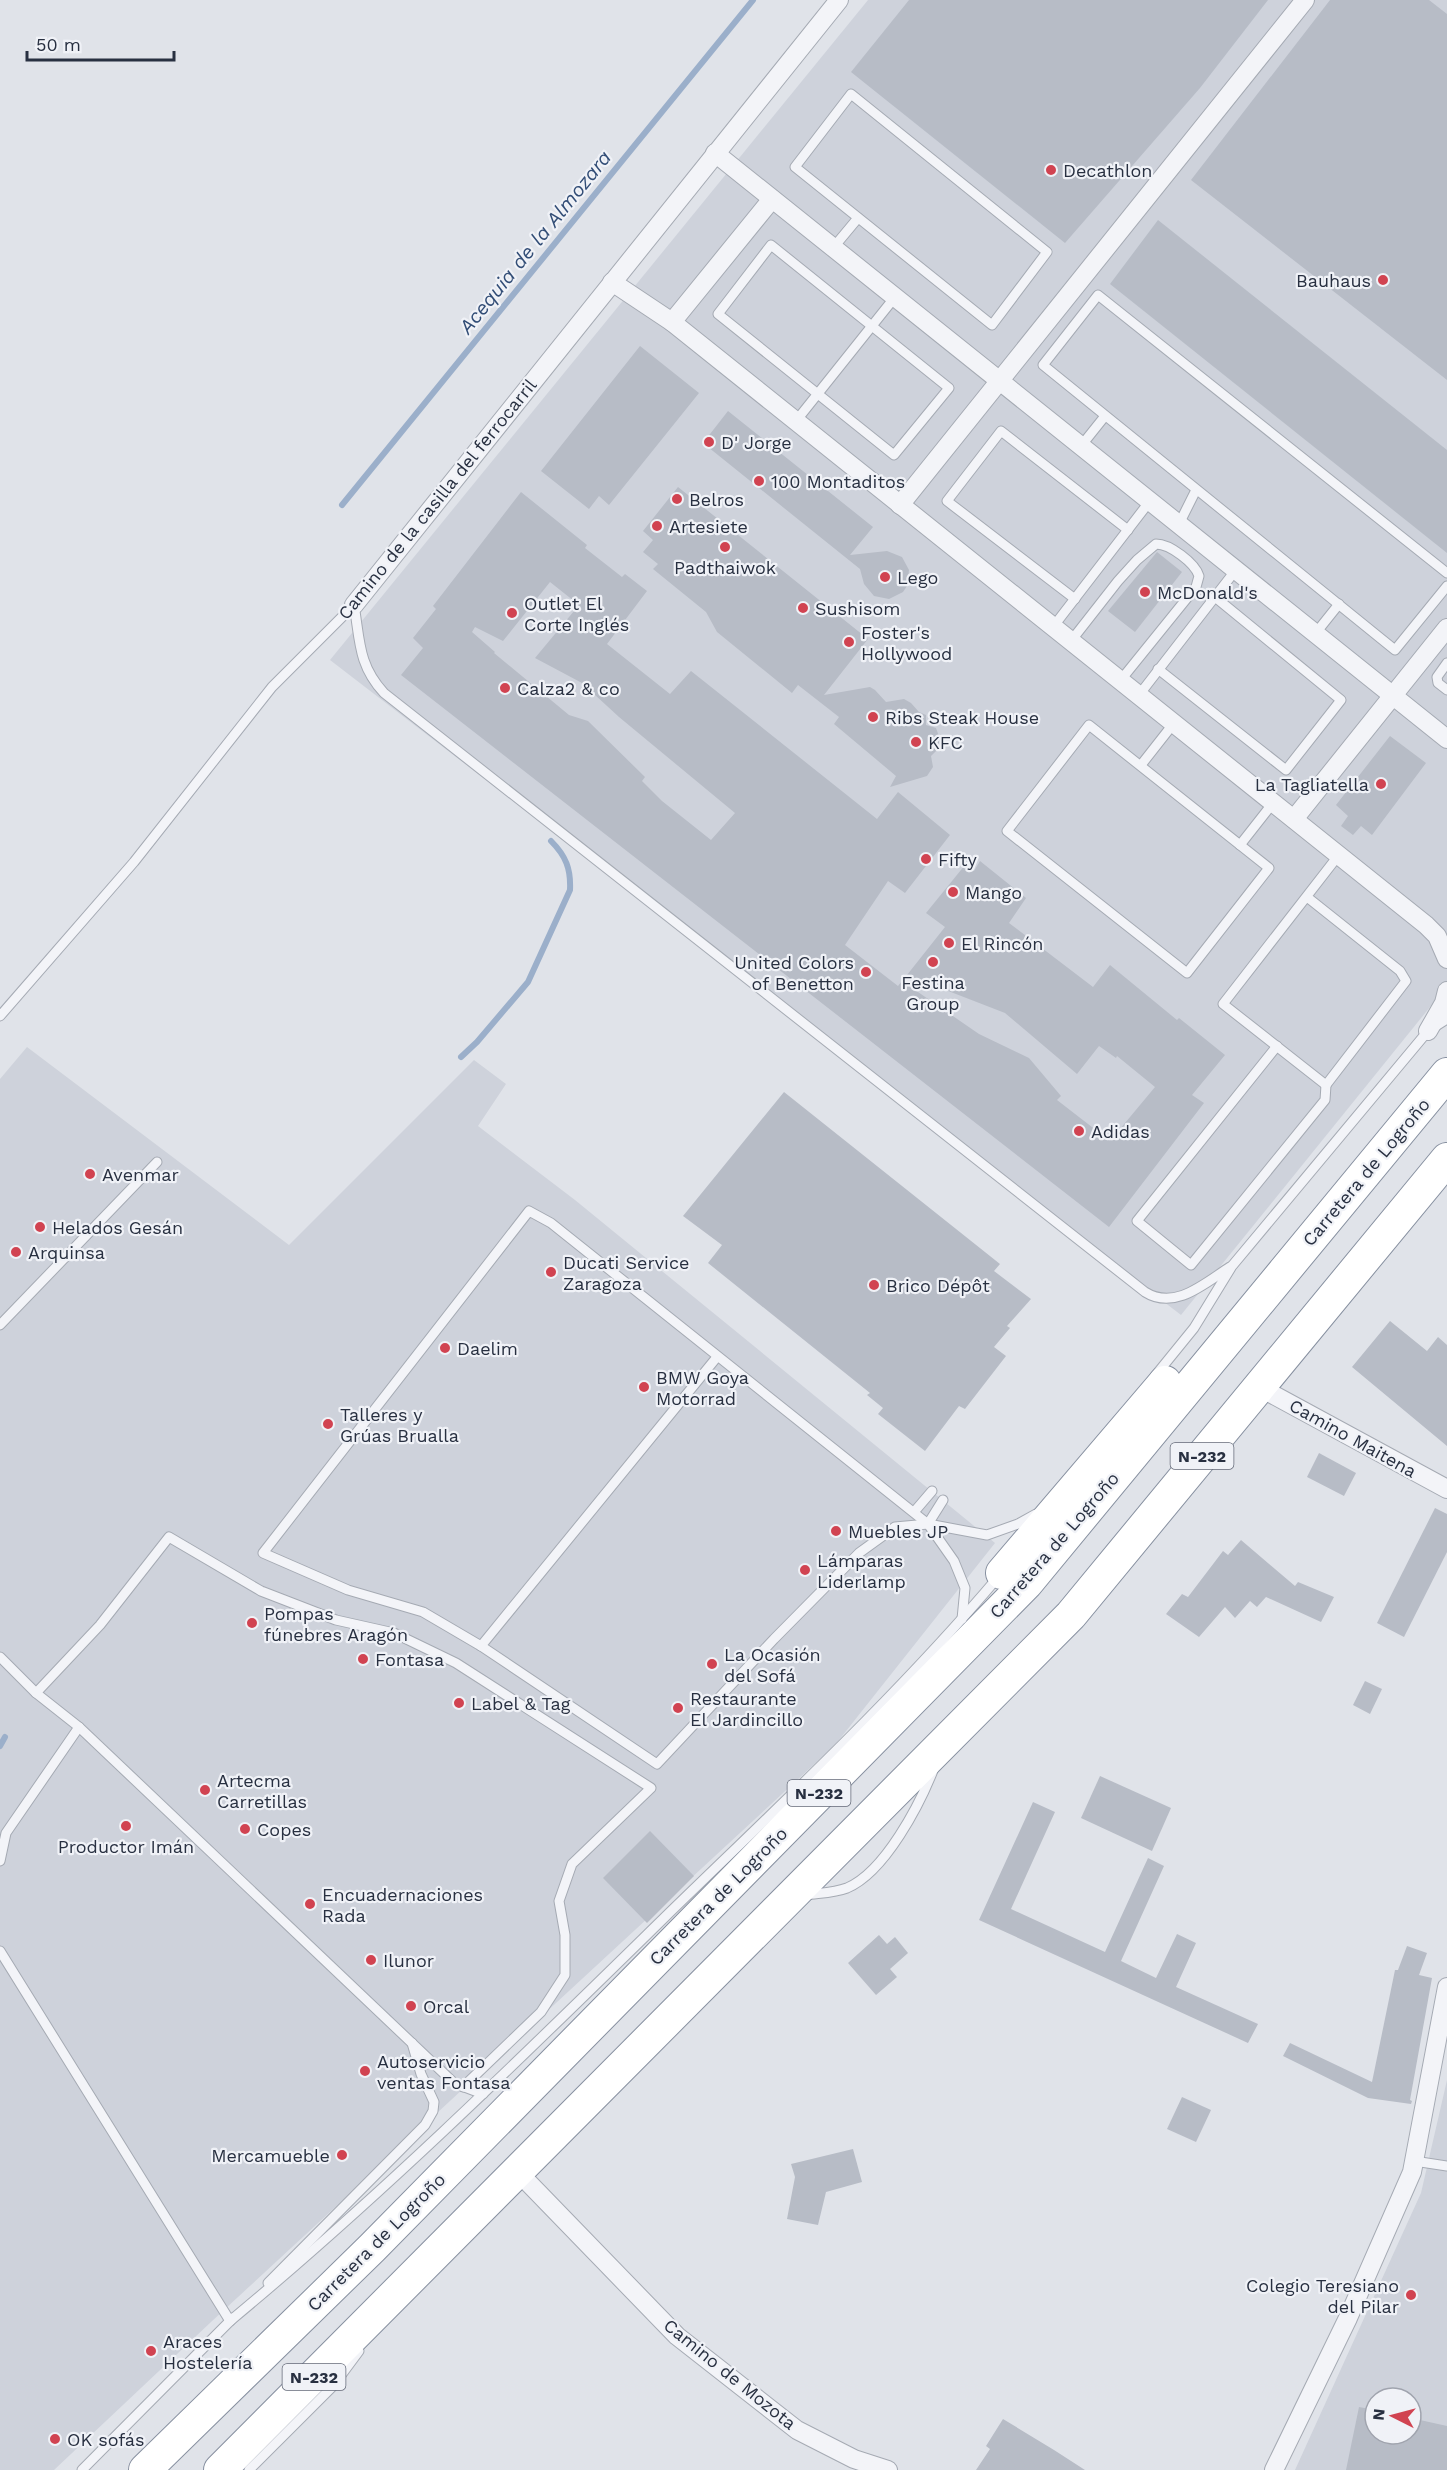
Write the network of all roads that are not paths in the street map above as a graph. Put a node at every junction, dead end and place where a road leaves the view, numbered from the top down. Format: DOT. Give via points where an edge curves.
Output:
graph roads {
  1 [pos="839,0"];
  2 [pos="1305,0"];
  3 [pos="715,153"];
  4 [pos="772,199"];
  5 [pos="858,218"];
  6 [pos="833,248"];
  7 [pos="612,282"];
  8 [pos="895,297"];
  9 [pos="672,322"];
  10 [pos="872,326"];
  11 [pos="999,381"];
  12 [pos="817,394"];
  13 [pos="1105,416"];
  14 [pos="796,420"];
  15 [pos="1081,446"];
  16 [pos="1196,490"];
  17 [pos="1150,501"];
  18 [pos="900,505"];
  19 [pos="1179,524"];
  20 [pos="1128,530"];
  21 [pos="1235,571"];
  22 [pos="1447,573"];
  23 [pos="1447,586"];
  24 [pos="1215,597"];
  25 [pos="1075,599"];
  26 [pos="1339,604"];
  27 [pos="354,605"];
  28 [pos="1053,627"];
  29 [pos="1446,629"];
  30 [pos="1315,634"];
  31 [pos="1071,641"];
  32 [pos="1447,663"];
  33 [pos="1158,669"];
  34 [pos="1120,681"];
  35 [pos="1447,690"];
  36 [pos="1138,695"];
  37 [pos="1393,696"];
  38 [pos="1174,723"];
  39 [pos="1447,739"];
  40 [pos="1141,765"];
  41 [pos="1273,803"];
  42 [pos="1294,819"];
  43 [pos="1240,844"];
  44 [pos="1338,856"];
  45 [pos="1307,897"];
  46 [pos="1447,959"];
  47 [pos="1447,992"];
  48 [pos="0,1016"];
  49 [pos="1447,1019"];
  50 [pos="1428,1031"];
  51 [pos="1277,1046"];
  52 [pos="1447,1074"];
  53 [pos="1326,1085"];
  54 [pos="1447,1159"];
  55 [pos="157,1162"];
  56 [pos="1370,1167"];
  57 [pos="1232,1266"];
  58 [pos="0,1324"];
  59 [pos="717,1357"];
  60 [pos="1150,1383"];
  61 [pos="1259,1386"];
  62 [pos="1135,1401"];
  63 [pos="1447,1489"];
  64 [pos="932,1491"];
  65 [pos="943,1500"];
  66 [pos="1046,1509"];
  67 [pos="914,1512"];
  68 [pos="928,1524"];
  69 [pos="1002,1573"];
  70 [pos="961,1620"];
  71 [pos="481,1646"];
  72 [pos="0,1657"];
  73 [pos="36,1693"];
  74 [pos="79,1727"];
  75 [pos="0,1861"];
  76 [pos="0,1951"];
  77 [pos="1447,1987"];
  78 [pos="411,2041"];
  79 [pos="463,2087"];
  80 [pos="483,2094"];
  81 [pos="1414,2161"];
  82 [pos="1447,2166"];
  83 [pos="518,2172"];
  84 [pos="408,2282"];
  85 [pos="230,2321"];
  86 [pos="374,2330"];
  87 [pos="367,2339"];
  88 [pos="82,2470"];
  89 [pos="145,2470"];
  90 [pos="220,2470"];
  91 [pos="249,2470"];
  92 [pos="888,2470"];
  93 [pos="1274,2470"];
  1 -- 3 [label="street, Camino de la casilla del ferrocarril"];
  2 -- 11 [label="street"];
  3 -- 4 [label="street"];
  3 -- 7 [label="street, Camino de la casilla del ferrocarril"];
  4 -- 6 [label="street"];
  4 -- 9 [label="street"];
  5 -- 5 [label="lane" via="992,325 1047,252 851,94 795,167"];
  5 -- 6 [label="lane"];
  6 -- 8 [label="street"];
  7 -- 9 [label="street"];
  7 -- 27 [label="street, Camino de la casilla del ferrocarril"];
  8 -- 10 [label="lane"];
  8 -- 11 [label="street"];
  9 -- 14 [label="street"];
  10 -- 12 [label="lane"];
  10 -- 12 [label="lane" via="949,388 894,455"];
  10 -- 12 [label="lane" via="771,245 718,314"];
  11 -- 15 [label="street"];
  11 -- 18 [label="street"];
  12 -- 14 [label="lane"];
  13 -- 15 [label="lane"];
  13 -- 16 [label="lane"];
  13 -- 22 [label="lane" via="1043,365 1098,295"];
  14 -- 18 [label="street"];
  15 -- 17 [label="street"];
  16 -- 19 [label="lane"];
  16 -- 26 [label="lane"];
  17 -- 19 [label="street"];
  17 -- 20 [label="lane"];
  18 -- 28 [label="street"];
  19 -- 21 [label="street"];
  20 -- 25 [label="lane"];
  20 -- 25 [label="lane" via="1001,431 975,464 947,501"];
  21 -- 24 [label="lane"];
  21 -- 30 [label="street"];
  23 -- 26 [label="lane" via="1395,650"];
  24 -- 33 [label="lane"];
  24 -- 33 [label="lane" via="1341,700 1286,770"];
  25 -- 28 [label="lane"];
  26 -- 30 [label="lane"];
  27 -- 48 [label="lane, Camino de la casilla del ferrocarril" via="272,687 134,862"];
  27 -- 57 [label="lane" via="361,657 384,693 1145,1292 1156,1298 1183,1296"];
  28 -- 31 [label="street"];
  29 -- 37 [label="street"];
  30 -- 37 [label="street"];
  31 -- 34 [label="street"];
  31 -- 34 [label="lane" via="1118,581 1156,544 1168,546 1195,568 1199,576 1196,587"];
  32 -- 35 [label="lane" via="1437,677"];
  33 -- 36 [label="lane"];
  34 -- 36 [label="street"];
  36 -- 38 [label="street"];
  37 -- 39 [label="street"];
  37 -- 42 [label="street"];
  38 -- 40 [label="lane"];
  38 -- 41 [label="street"];
  40 -- 43 [label="lane"];
  40 -- 43 [label="lane" via="1089,725 1007,831 1187,973 1269,868"];
  41 -- 42 [label="street"];
  41 -- 43 [label="lane"];
  42 -- 44 [label="street"];
  44 -- 45 [label="lane"];
  44 -- 46 [label="street" via="1437,936"];
  45 -- 51 [label="lane" via="1223,1004"];
  45 -- 53 [label="lane" via="1400,971 1406,981"];
  47 -- 50 [label="street"];
  49 -- 50 [label="lane"];
  50 -- 57 [label="lane"];
  51 -- 53 [label="lane"];
  51 -- 53 [label="lane" via="1137,1221 1191,1265 1325,1100"];
  52 -- 56 [label="highway, Carretera de Logroño / N-232"];
  54 -- 61 [label="highway, N-232"];
  55 -- 58 [label="lane"];
  56 -- 69 [label="highway" via="1328,1195 1258,1269"];
  56 -- 89 [label="highway, Carretera de Logroño / N-232" via="1027,1583 372,2248"];
  57 -- 60 [label="lane" via="1194,1328"];
  59 -- 67 [label="lane"];
  59 -- 71 [label="lane"];
  59 -- 71 [label="lane" via="551,1223 529,1211 263,1553 348,1590 423,1612"];
  61 -- 63 [label="street, Camino Maitena"];
  61 -- 83 [label="highway, N-232" via="1071,1614"];
  62 -- 66 [label="lane"];
  64 -- 67 [label="lane"];
  65 -- 68 [label="lane"];
  66 -- 68 [label="lane" via="987,1534"];
  66 -- 69 [label="lane"];
  67 -- 68 [label="lane"];
  68 -- 70 [label="lane" via="954,1561 965,1588"];
  68 -- 71 [label="lane" via="895,1527 859,1553 657,1764"];
  69 -- 70 [label="lane"];
  70 -- 80 [label="lane" via="804,1782"];
  72 -- 73 [label="lane"];
  73 -- 74 [label="lane"];
  73 -- 79 [label="lane" via="100,1625 169,1537 261,1592 336,1620 394,1634 456,1663 651,1788 572,1864 559,1902 565,1935 565,1975 541,2012"];
  74 -- 75 [label="lane" via="6,1833"];
  74 -- 78 [label="lane"];
  76 -- 85 [label="lane"];
  77 -- 81 [label="street"];
  78 -- 79 [label="lane"];
  78 -- 85 [label="lane" via="434,2102 425,2125"];
  79 -- 80 [label="lane"];
  80 -- 85 [label="lane" via="300,2263"];
  81 -- 82 [label="lane"];
  81 -- 93 [label="street" via="1348,2318"];
  83 -- 84 [label="highway, N-232"];
  83 -- 92 [label="street, Camino de Mozota" via="677,2336 797,2430 854,2459"];
  84 -- 86 [label="lane"];
  84 -- 90 [label="highway, N-232"];
  85 -- 88 [label="lane"];
  87 -- 91 [label="lane" via="333,2386"];
}
